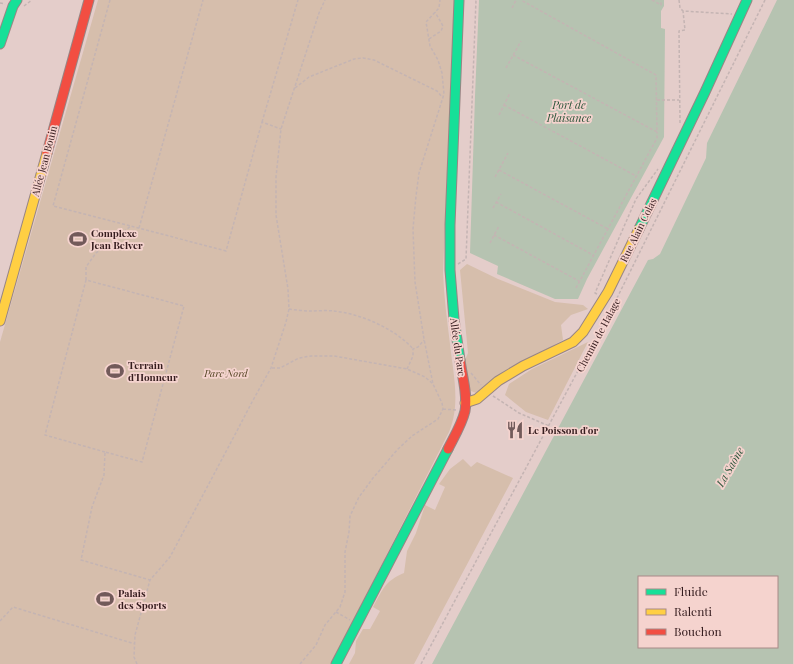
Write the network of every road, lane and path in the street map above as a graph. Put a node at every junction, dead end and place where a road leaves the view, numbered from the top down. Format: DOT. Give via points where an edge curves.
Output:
graph roads {
  1 [pos="17,0"];
  2 [pos="89,0"];
  3 [pos="110,0"];
  4 [pos="202,0"];
  5 [pos="298,0"];
  6 [pos="325,0"];
  7 [pos="440,0"];
  8 [pos="459,0"];
  9 [pos="476,0"];
  10 [pos="516,0"];
  11 [pos="521,0"];
  12 [pos="652,0"];
  13 [pos="661,0"];
  14 [pos="680,0"];
  15 [pos="747,0"];
  16 [pos="765,0"];
  17 [pos="512,8"];
  18 [pos="683,11"];
  19 [pos="435,12"];
  20 [pos="740,15"];
  21 [pos="429,39"];
  22 [pos="521,41"];
  23 [pos="0,44"];
  24 [pos="513,55"];
  25 [pos="506,68"];
  26 [pos="295,88"];
  27 [pos="510,94"];
  28 [pos="455,96"];
  29 [pos="443,97"];
  30 [pos="657,100"];
  31 [pos="680,100"];
  32 [pos="504,105"];
  33 [pos="499,115"];
  34 [pos="262,122"];
  35 [pos="680,127"];
  36 [pos="281,129"];
  37 [pos="658,132"];
  38 [pos="508,153"];
  39 [pos="658,168"];
  40 [pos="499,170"];
  41 [pos="636,176"];
  42 [pos="495,177"];
  43 [pos="501,194"];
  44 [pos="496,202"];
  45 [pos="493,208"];
  46 [pos="131,226"];
  47 [pos="498,226"];
  48 [pos="139,228"];
  49 [pos="608,229"];
  50 [pos="494,235"];
  51 [pos="490,243"];
  52 [pos="594,255"];
  53 [pos="450,270"];
  54 [pos="86,280"];
  55 [pos="580,281"];
  56 [pos="576,288"];
  57 [pos="604,297"];
  58 [pos="289,309"];
  59 [pos="0,322"];
  60 [pos="424,339"];
  61 [pos="413,349"];
  62 [pos="271,368"];
  63 [pos="407,369"];
  64 [pos="461,369"];
  65 [pos="433,384"];
  66 [pos="487,391"];
  67 [pos="461,405"];
  68 [pos="444,409"];
  69 [pos="549,426"];
  70 [pos="104,452"];
  71 [pos="150,580"];
  72 [pos="336,612"];
  73 [pos="0,621"];
  74 [pos="357,624"];
  75 [pos="135,644"];
  76 [pos="137,664"];
  77 [pos="300,664"];
  78 [pos="336,664"];
  79 [pos="421,664"];
  1 -- 23 [label="street"];
  2 -- 59 [label="street, Allée Jean Bouin"];
  3 -- 46 [label="path" via="53,206"];
  4 -- 48 [label="path"];
  5 -- 34 [label="path"];
  6 -- 26 [label="path"];
  7 -- 19 [label="path" via="439,8"];
  8 -- 28 [label="street, Allée du Parc"];
  9 -- 53 [label="path" via="466,259"];
  10 -- 17 [label="path"];
  11 -- 30 [label="path" via="656,75"];
  12 -- 13 [label="path" via="661,5"];
  14 -- 18 [label="path" via="680,8"];
  15 -- 20 [label="street, Rue Alain Colas"];
  16 -- 69 [label="path, Chemin de Halage" via="618,296"];
  18 -- 20 [label="path"];
  18 -- 31 [label="path" via="685,30 679,30"];
  19 -- 21 [label="path" via="426,22"];
  19 -- 21 [label="path" via="444,26"];
  20 -- 57 [label="street, Rue Alain Colas"];
  21 -- 29 [label="path" via="442,73"];
  22 -- 24 [label="path"];
  24 -- 25 [label="path"];
  24 -- 37 [label="path"];
  26 -- 29 [label="path" via="309,77 354,59 363,58 374,60 437,91"];
  26 -- 36 [label="path"];
  27 -- 32 [label="path"];
  28 -- 29 [label="path"];
  28 -- 53 [label="street, Allée du Parc"];
  29 -- 60 [label="path" via="419,172 413,229 415,282"];
  30 -- 31 [label="path"];
  30 -- 37 [label="path"];
  31 -- 35 [label="path"];
  32 -- 33 [label="path"];
  32 -- 41 [label="path"];
  34 -- 36 [label="path"];
  34 -- 48 [label="path" via="226,251"];
  36 -- 58 [label="path" via="276,177 276,215"];
  37 -- 41 [label="path"];
  38 -- 40 [label="path"];
  39 -- 57 [label="path" via="636,198 595,293"];
  40 -- 42 [label="path"];
  40 -- 49 [label="path"];
  41 -- 49 [label="path"];
  43 -- 44 [label="path"];
  44 -- 45 [label="path"];
  44 -- 52 [label="path"];
  46 -- 48 [label="path"];
  46 -- 54 [label="path" via="96,253 86,267"];
  47 -- 50 [label="path"];
  49 -- 52 [label="path"];
  50 -- 51 [label="path"];
  50 -- 55 [label="path"];
  52 -- 55 [label="path"];
  53 -- 64 [label="street, Allée du Parc"];
  54 -- 70 [label="path" via="45,435"];
  54 -- 70 [label="path" via="184,306 142,462"];
  55 -- 56 [label="path"];
  57 -- 66 [label="street, Rue Alain Colas" via="583,332 573,342 523,366"];
  58 -- 61 [label="path" via="349,313 372,321 395,334"];
  58 -- 62 [label="path"];
  60 -- 61 [label="path"];
  60 -- 65 [label="path"];
  61 -- 63 [label="path" via="413,356"];
  62 -- 63 [label="path" via="280,368 299,358 321,355"];
  62 -- 71 [label="path" via="170,557"];
  63 -- 65 [label="path" via="425,377"];
  64 -- 66 [label="path" via="469,371"];
  64 -- 67 [label="street, Allée du Parc"];
  65 -- 68 [label="path"];
  66 -- 67 [label="street, Rue Alain Colas" via="477,400"];
  66 -- 69 [label="path" via="520,413"];
  67 -- 68 [label="path" via="456,410"];
  67 -- 74 [label="street, Allée du Parc" via="464,414 458,429"];
  68 -- 72 [label="path" via="438,418 398,449 359,497 350,516 345,552 345,592"];
  69 -- 79 [label="path, Chemin de Halage"];
  70 -- 71 [label="path" via="104,475 92,507 81,560"];
  71 -- 75 [label="path" via="135,635"];
  72 -- 74 [label="path"];
  72 -- 77 [label="path" via="325,625 316,645"];
  73 -- 75 [label="path" via="14,607"];
  74 -- 78 [label="street, Allée du Parc"];
  75 -- 76 [label="path" via="134,656"];
}
